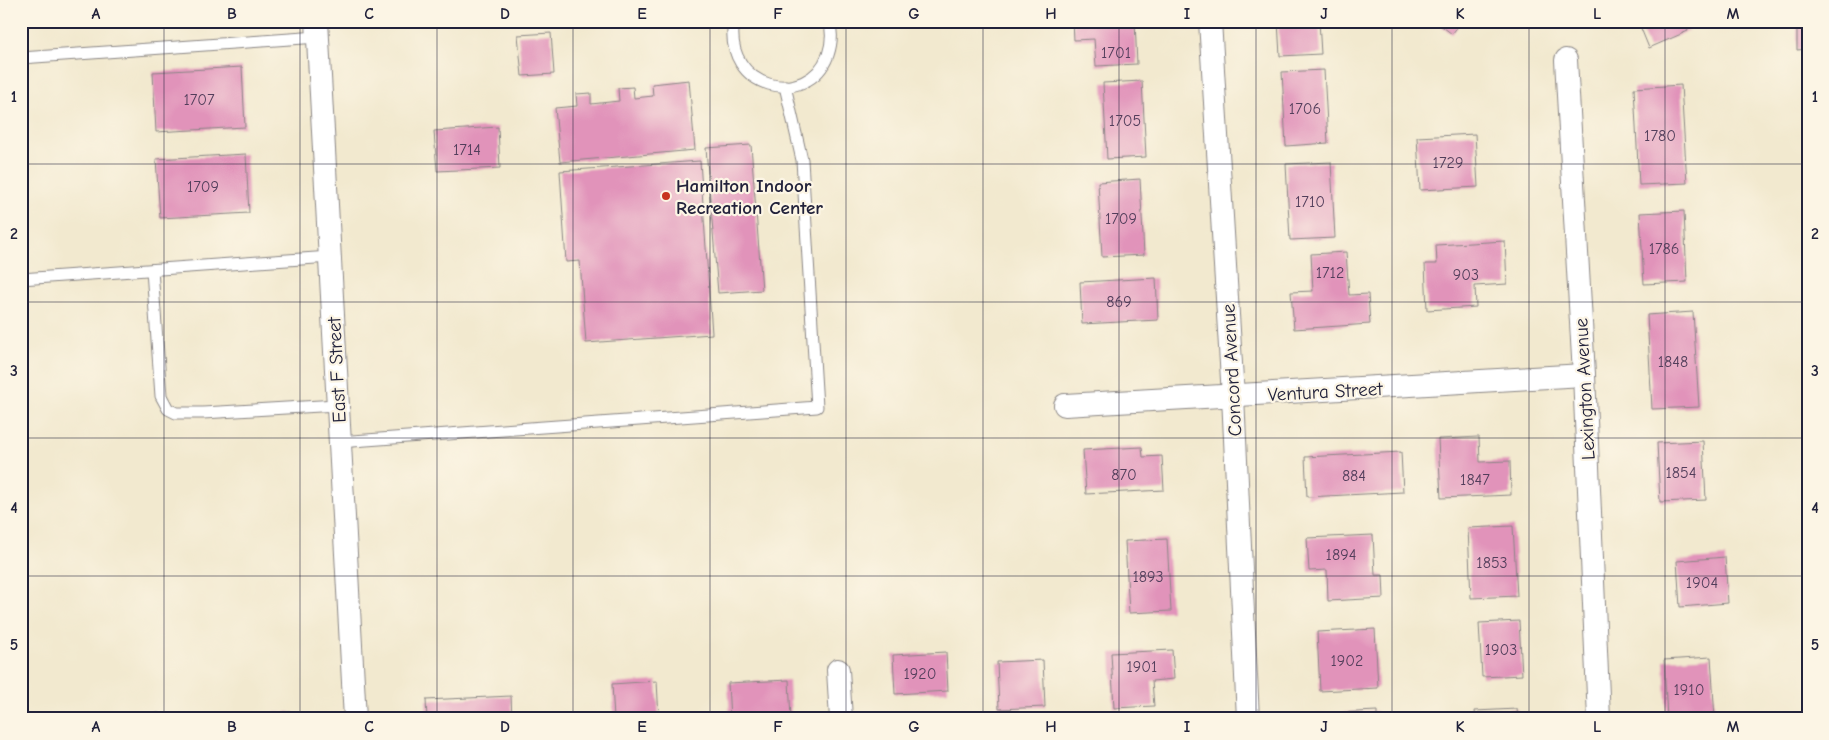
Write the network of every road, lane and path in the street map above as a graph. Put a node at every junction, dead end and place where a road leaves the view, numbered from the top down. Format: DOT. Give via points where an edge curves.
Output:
graph roads {
  1 [pos="734,21"];
  2 [pos="829,21"];
  3 [pos="1210,21"];
  4 [pos="317,29"];
  5 [pos="21,58"];
  6 [pos="1566,60"];
  7 [pos="785,86"];
  8 [pos="330,257"];
  9 [pos="152,270"];
  10 [pos="21,280"];
  11 [pos="1584,375"];
  12 [pos="1233,396"];
  13 [pos="1066,405"];
  14 [pos="338,406"];
  15 [pos="339,442"];
  16 [pos="838,670"];
  17 [pos="355,719"];
  18 [pos="842,719"];
  19 [pos="1248,719"];
  20 [pos="1598,719"];
  1 -- 7 [label="lane" via="734,51 742,66 768,85"];
  2 -- 7 [label="lane" via="831,46 826,61 801,83"];
  3 -- 12 [label="street, Concord Avenue"];
  4 -- 5 [label="lane"];
  4 -- 8 [label="street, East F Street"];
  6 -- 11 [label="street, Lexington Avenue"];
  7 -- 15 [label="lane" via="802,160 817,407"];
  8 -- 9 [label="lane"];
  8 -- 14 [label="street, East F Street"];
  9 -- 10 [label="lane"];
  9 -- 14 [label="lane" via="161,396 168,409 176,413 203,413"];
  11 -- 12 [label="street, Ventura Street"];
  11 -- 20 [label="street, Lexington Avenue"];
  12 -- 13 [label="street, Ventura Street"];
  12 -- 19 [label="street, Concord Avenue"];
  14 -- 15 [label="street, East F Street"];
  15 -- 17 [label="street, East F Street"];
  16 -- 18 [label="street"];
}
